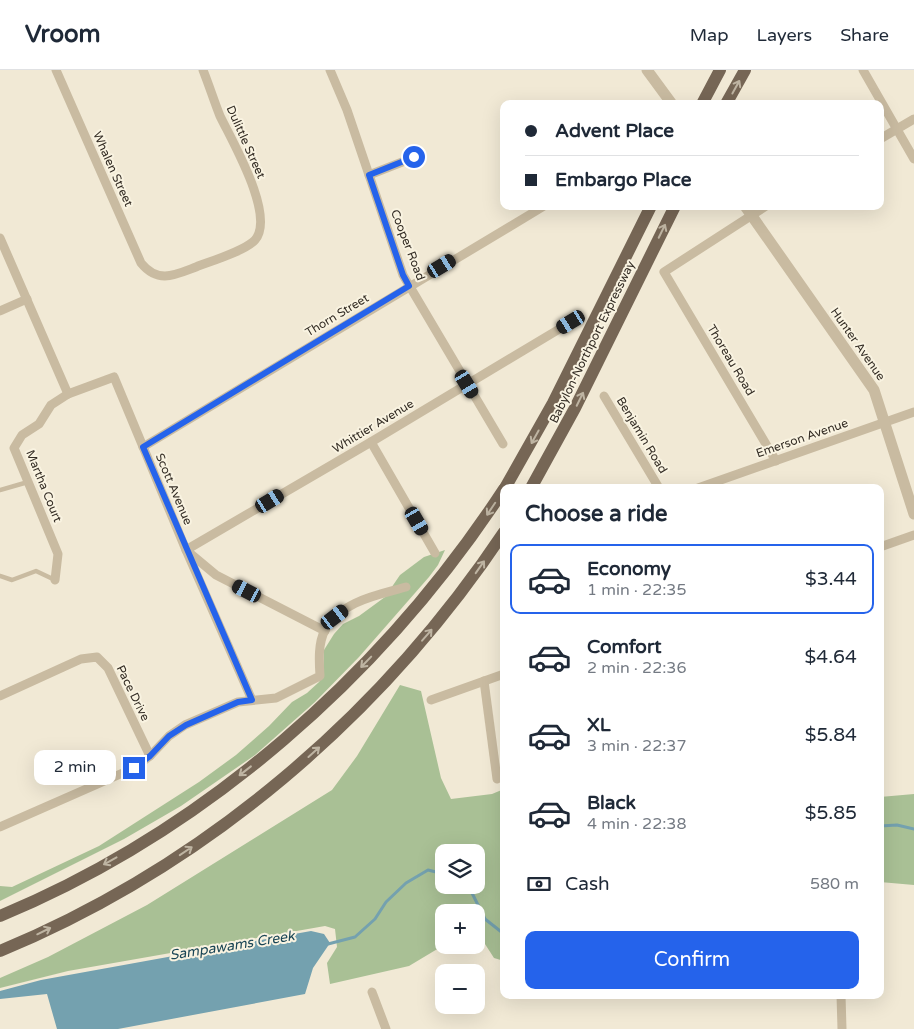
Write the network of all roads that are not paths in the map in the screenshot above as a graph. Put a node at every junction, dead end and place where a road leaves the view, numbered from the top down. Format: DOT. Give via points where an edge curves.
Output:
graph roads {
  1 [pos="56,70"];
  2 [pos="203,70"];
  3 [pos="330,70"];
  4 [pos="647,70"];
  5 [pos="720,70"];
  6 [pos="745,70"];
  7 [pos="863,70"];
  8 [pos="669,100"];
  9 [pos="704,100"];
  10 [pos="728,100"];
  11 [pos="880,100"];
  12 [pos="884,108"];
  13 [pos="914,119"];
  14 [pos="896,129"];
  15 [pos="884,136"];
  16 [pos="414,157"];
  17 [pos="914,159"];
  18 [pos="369,175"];
  19 [pos="537,210"];
  20 [pos="649,210"];
  21 [pos="673,210"];
  22 [pos="748,211"];
  23 [pos="261,225"];
  24 [pos="0,238"];
  25 [pos="409,286"];
  26 [pos="27,299"];
  27 [pos="0,312"];
  28 [pos="571,322"];
  29 [pos="467,384"];
  30 [pos="68,394"];
  31 [pos="604,396"];
  32 [pos="914,412"];
  33 [pos="885,422"];
  34 [pos="371,442"];
  35 [pos="503,444"];
  36 [pos="143,447"];
  37 [pos="776,461"];
  38 [pos="28,482"];
  39 [pos="506,484"];
  40 [pos="533,484"];
  41 [pos="657,484"];
  42 [pos="710,484"];
  43 [pos="0,490"];
  44 [pos="500,494"];
  45 [pos="914,514"];
  46 [pos="914,535"];
  47 [pos="500,538"];
  48 [pos="884,546"];
  49 [pos="186,550"];
  50 [pos="435,553"];
  51 [pos="0,576"];
  52 [pos="55,580"];
  53 [pos="406,586"];
  54 [pos="324,631"];
  55 [pos="500,675"];
  56 [pos="484,681"];
  57 [pos="0,696"];
  58 [pos="252,700"];
  59 [pos="431,700"];
  60 [pos="150,756"];
  61 [pos="497,779"];
  62 [pos="0,827"];
  63 [pos="0,916"];
  64 [pos="0,952"];
  65 [pos="372,992"];
  66 [pos="840,999"];
  67 [pos="386,1029"];
  68 [pos="842,1029"];
  1 -- 23 [label="street, Whalen Street" via="136,254 153,274 176,275 243,248 255,240"];
  2 -- 23 [label="street, Dulittle Street" via="247,174 259,208"];
  3 -- 18 [label="street, Cooper Road"];
  4 -- 8 [label="street"];
  5 -- 9 [label="main road"];
  10 -- 6 [label="main road, one-way"];
  7 -- 11 [label="street"];
  12 -- 14 [label="street"];
  13 -- 14 [label="street"];
  14 -- 15 [label="street"];
  14 -- 17 [label="street"];
  16 -- 18 [label="street"];
  18 -- 25 [label="street, Cooper Road"];
  19 -- 25 [label="street, Thorn Street"];
  20 -- 39 [label="main road, Babylon-Northport Expressway, one-way" via="553,403"];
  40 -- 21 [label="main road, Babylon-Northport Expressway, one-way" via="575,408"];
  22 -- 33 [label="street, Hunter Avenue" via="874,390"];
  22 -- 37 [label="street, Thoreau Road" via="664,272"];
  24 -- 26 [label="street"];
  25 -- 29 [label="street, Cooper Road"];
  25 -- 36 [label="street, Thorn Street"];
  26 -- 27 [label="street"];
  26 -- 30 [label="street"];
  28 -- 29 [label="street, Whittier Avenue"];
  29 -- 34 [label="street, Whittier Avenue"];
  29 -- 35 [label="street, Cooper Road"];
  30 -- 36 [label="street, Scott Avenue" via="114,377"];
  30 -- 38 [label="street, Martha Court" via="51,405 39,424 22,436 14,448"];
  31 -- 41 [label="street, Benjamin Road"];
  32 -- 33 [label="street, Emerson Avenue"];
  33 -- 37 [label="street, Emerson Avenue"];
  33 -- 45 [label="street, Hunter Avenue"];
  34 -- 49 [label="street, Whittier Avenue"];
  34 -- 50 [label="street"];
  36 -- 49 [label="street, Scott Avenue"];
  37 -- 42 [label="street, Emerson Avenue"];
  38 -- 43 [label="lane"];
  38 -- 52 [label="street, Martha Court" via="58,554"];
  44 -- 63 [label="main road, Babylon-Northport Expressway, one-way" via="444,573 402,624 300,725 226,785 163,829 89,872"];
  46 -- 48 [label="street"];
  64 -- 47 [label="main road, one-way" via="131,886 204,839 278,782 352,716 398,668 455,601"];
  49 -- 54 [label="street" via="216,575"];
  49 -- 58 [label="street, Scott Avenue"];
  51 -- 52 [label="lane" via="12,580 36,571"];
  53 -- 54 [label="street" via="346,608"];
  54 -- 58 [label="street" via="320,676 276,698"];
  55 -- 56 [label="street"];
  56 -- 59 [label="street"];
  56 -- 61 [label="street"];
  57 -- 60 [label="street, Pace Drive" via="81,659 97,657 108,668"];
  58 -- 60 [label="street" via="238,702 186,725 169,736"];
  60 -- 62 [label="street" via="134,768"];
  65 -- 67 [label="street"];
  66 -- 68 [label="street"];
}
